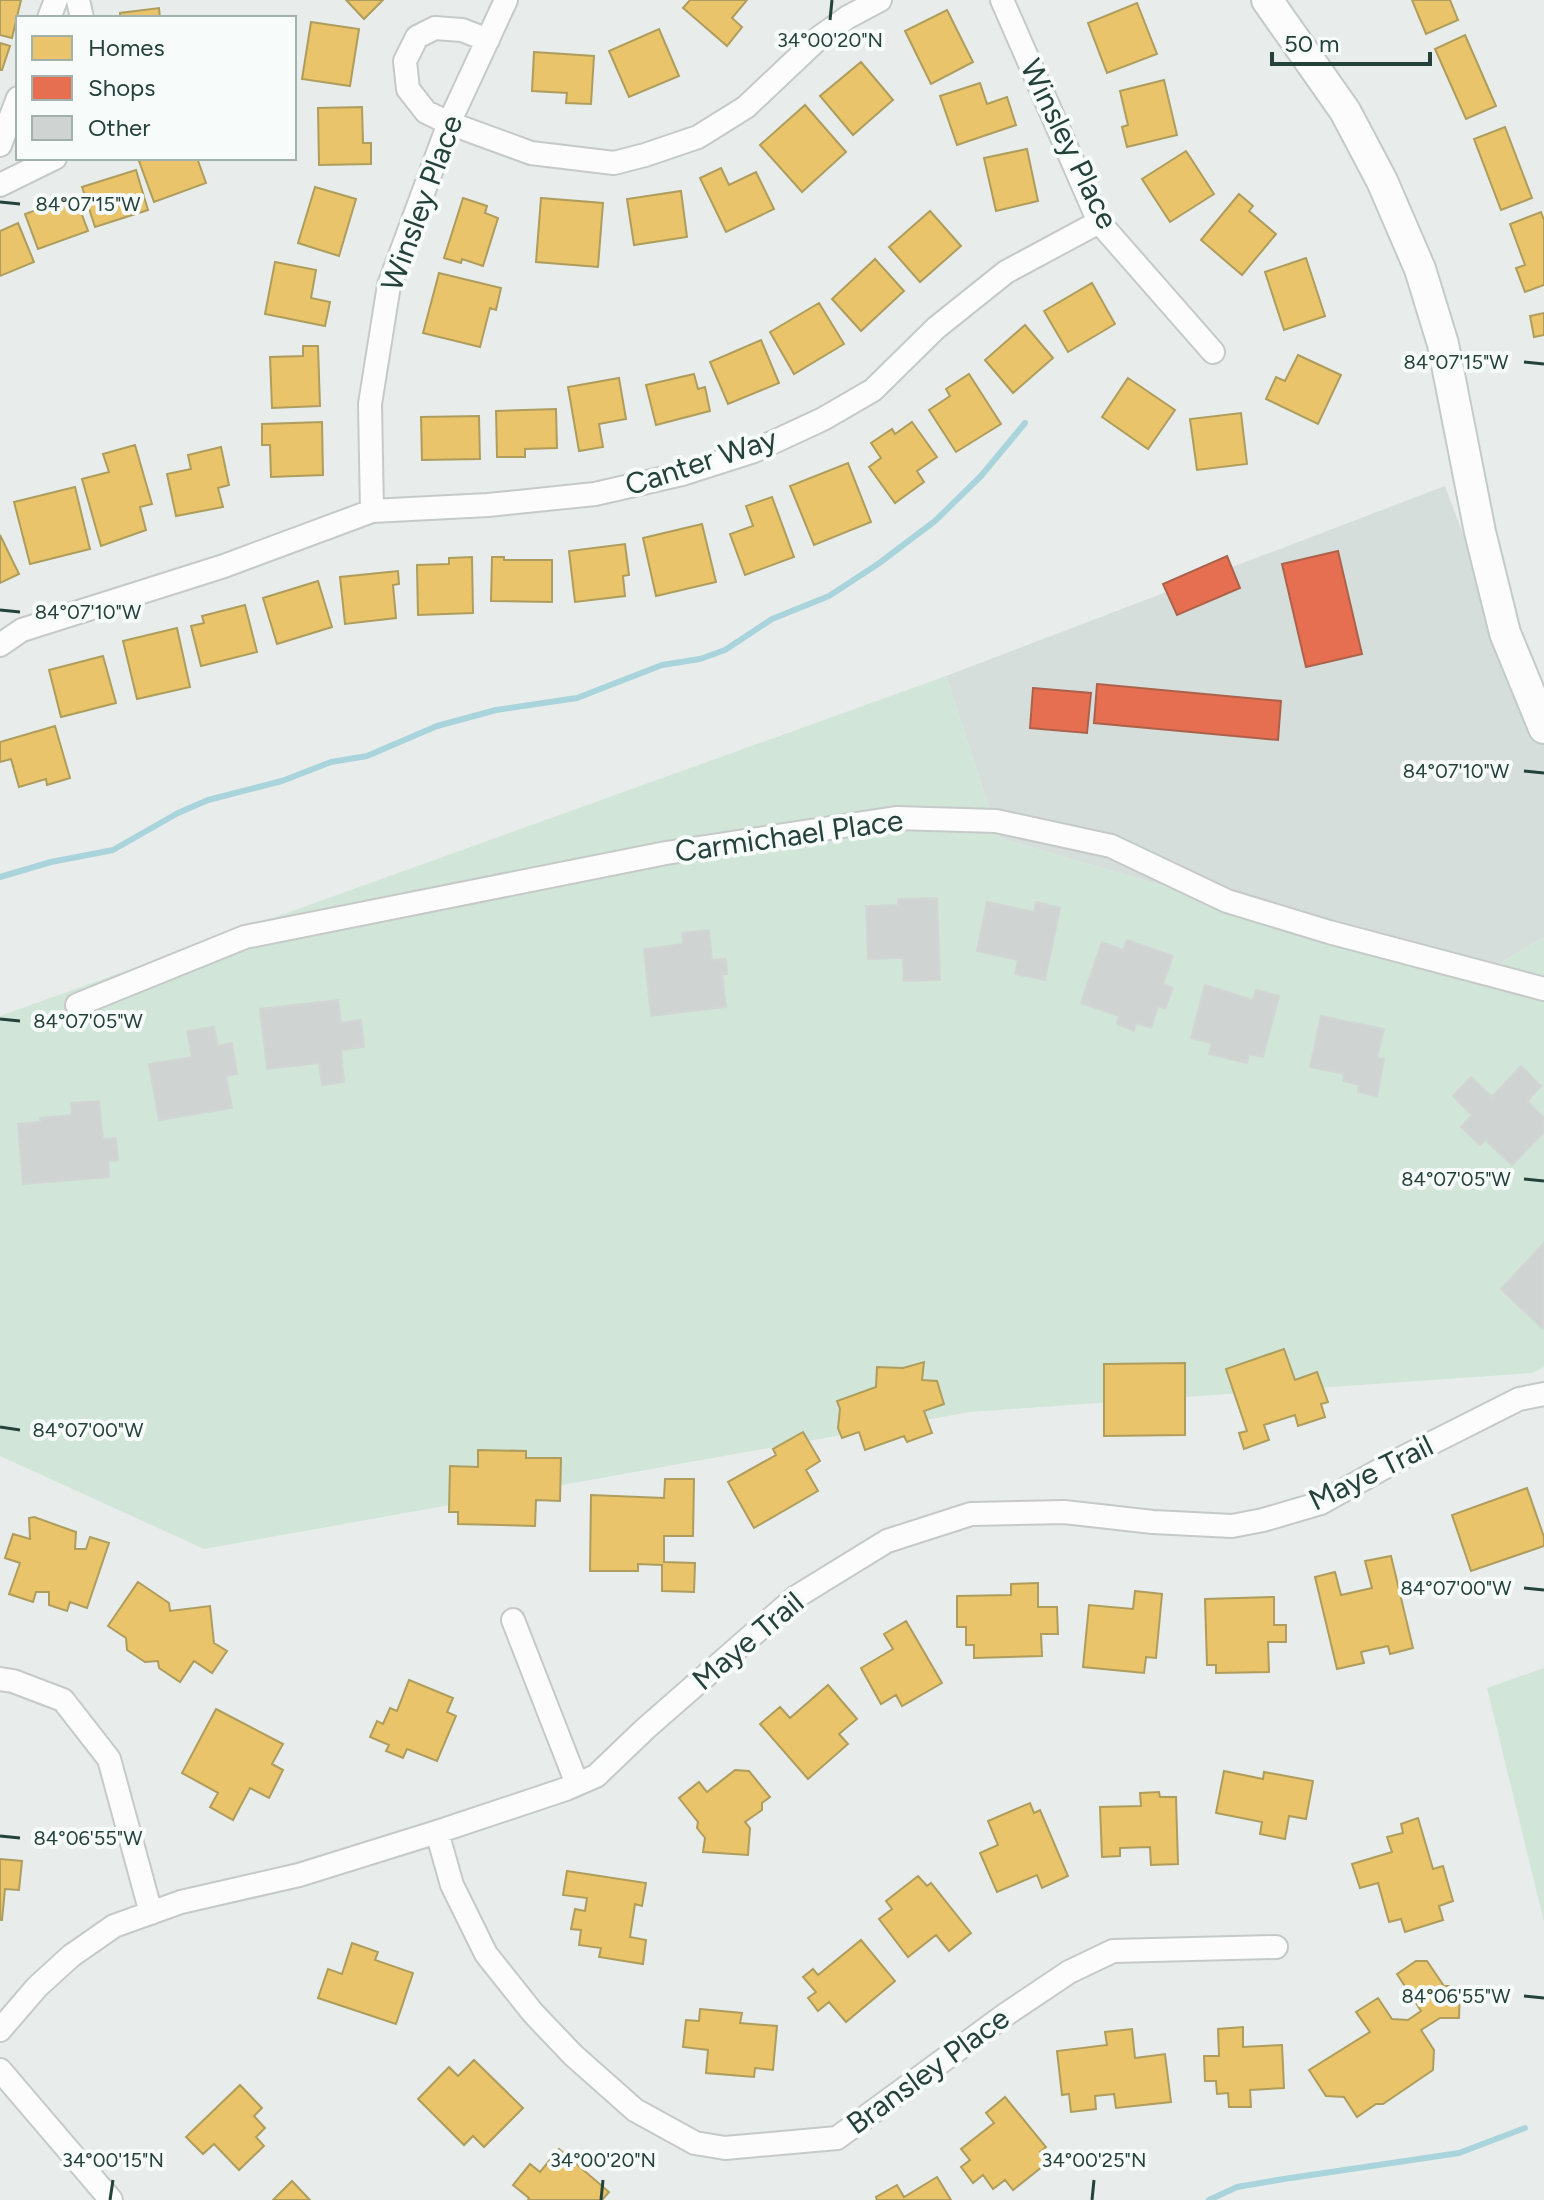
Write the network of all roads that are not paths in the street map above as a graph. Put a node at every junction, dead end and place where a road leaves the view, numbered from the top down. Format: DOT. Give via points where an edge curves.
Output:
graph roads {
  1 [pos="506,0"];
  2 [pos="880,0"];
  3 [pos="1002,0"];
  4 [pos="1267,0"];
  5 [pos="488,40"];
  6 [pos="16,103"];
  7 [pos="449,123"];
  8 [pos="0,145"];
  9 [pos="51,160"];
  10 [pos="0,185"];
  11 [pos="1099,222"];
  12 [pos="1213,352"];
  13 [pos="372,511"];
  14 [pos="0,645"];
  15 [pos="1544,728"];
  16 [pos="1544,989"];
  17 [pos="77,1005"];
  18 [pos="1544,1394"];
  19 [pos="513,1620"];
  20 [pos="0,1679"];
  21 [pos="577,1784"];
  22 [pos="437,1832"];
  23 [pos="151,1913"];
  24 [pos="1276,1947"];
  25 [pos="0,2030"];
  26 [pos="0,2070"];
  27 [pos="111,2200"];
  1 -- 5 [label="street, Winsley Place"];
  2 -- 7 [label="street" via="820,37 746,107 698,137 645,155 614,163 531,153"];
  3 -- 11 [label="street, Winsley Place"];
  4 -- 15 [label="main road" via="1345,111 1420,269 1443,344 1505,633"];
  5 -- 7 [label="street, Winsley Place"];
  5 -- 7 [label="street" via="462,30 435,28 417,37 405,61 408,89 426,112"];
  6 -- 8 [label="street"];
  7 -- 13 [label="street, Winsley Place" via="389,285 370,404"];
  9 -- 10 [label="street"];
  11 -- 12 [label="street, Winsley Place"];
  11 -- 13 [label="street, Canter Way" via="1006,272 936,328 873,390 754,451 595,494"];
  13 -- 14 [label="street, Canter Way" via="22,630"];
  16 -- 17 [label="street, Carmichael Place" via="1227,901 1111,846 996,821 896,818 666,853 245,937"];
  18 -- 21 [label="street, Maye Trail" via="1519,1399 1321,1503 1263,1520 1232,1526 1064,1512 971,1514 887,1541 796,1597 596,1776"];
  19 -- 21 [label="street"];
  20 -- 23 [label="street" via="63,1700 109,1759"];
  21 -- 22 [label="street, Maye Trail"];
  22 -- 23 [label="street, Maye Trail"];
  22 -- 24 [label="street, Bransley Place" via="452,1885 486,1954 533,2013 635,2110 695,2143 725,2148 837,2138 1005,2015 1069,1972 1113,1951"];
  23 -- 25 [label="street, Maye Trail" via="114,1926 71,1956"];
  26 -- 27 [label="street"];
}
